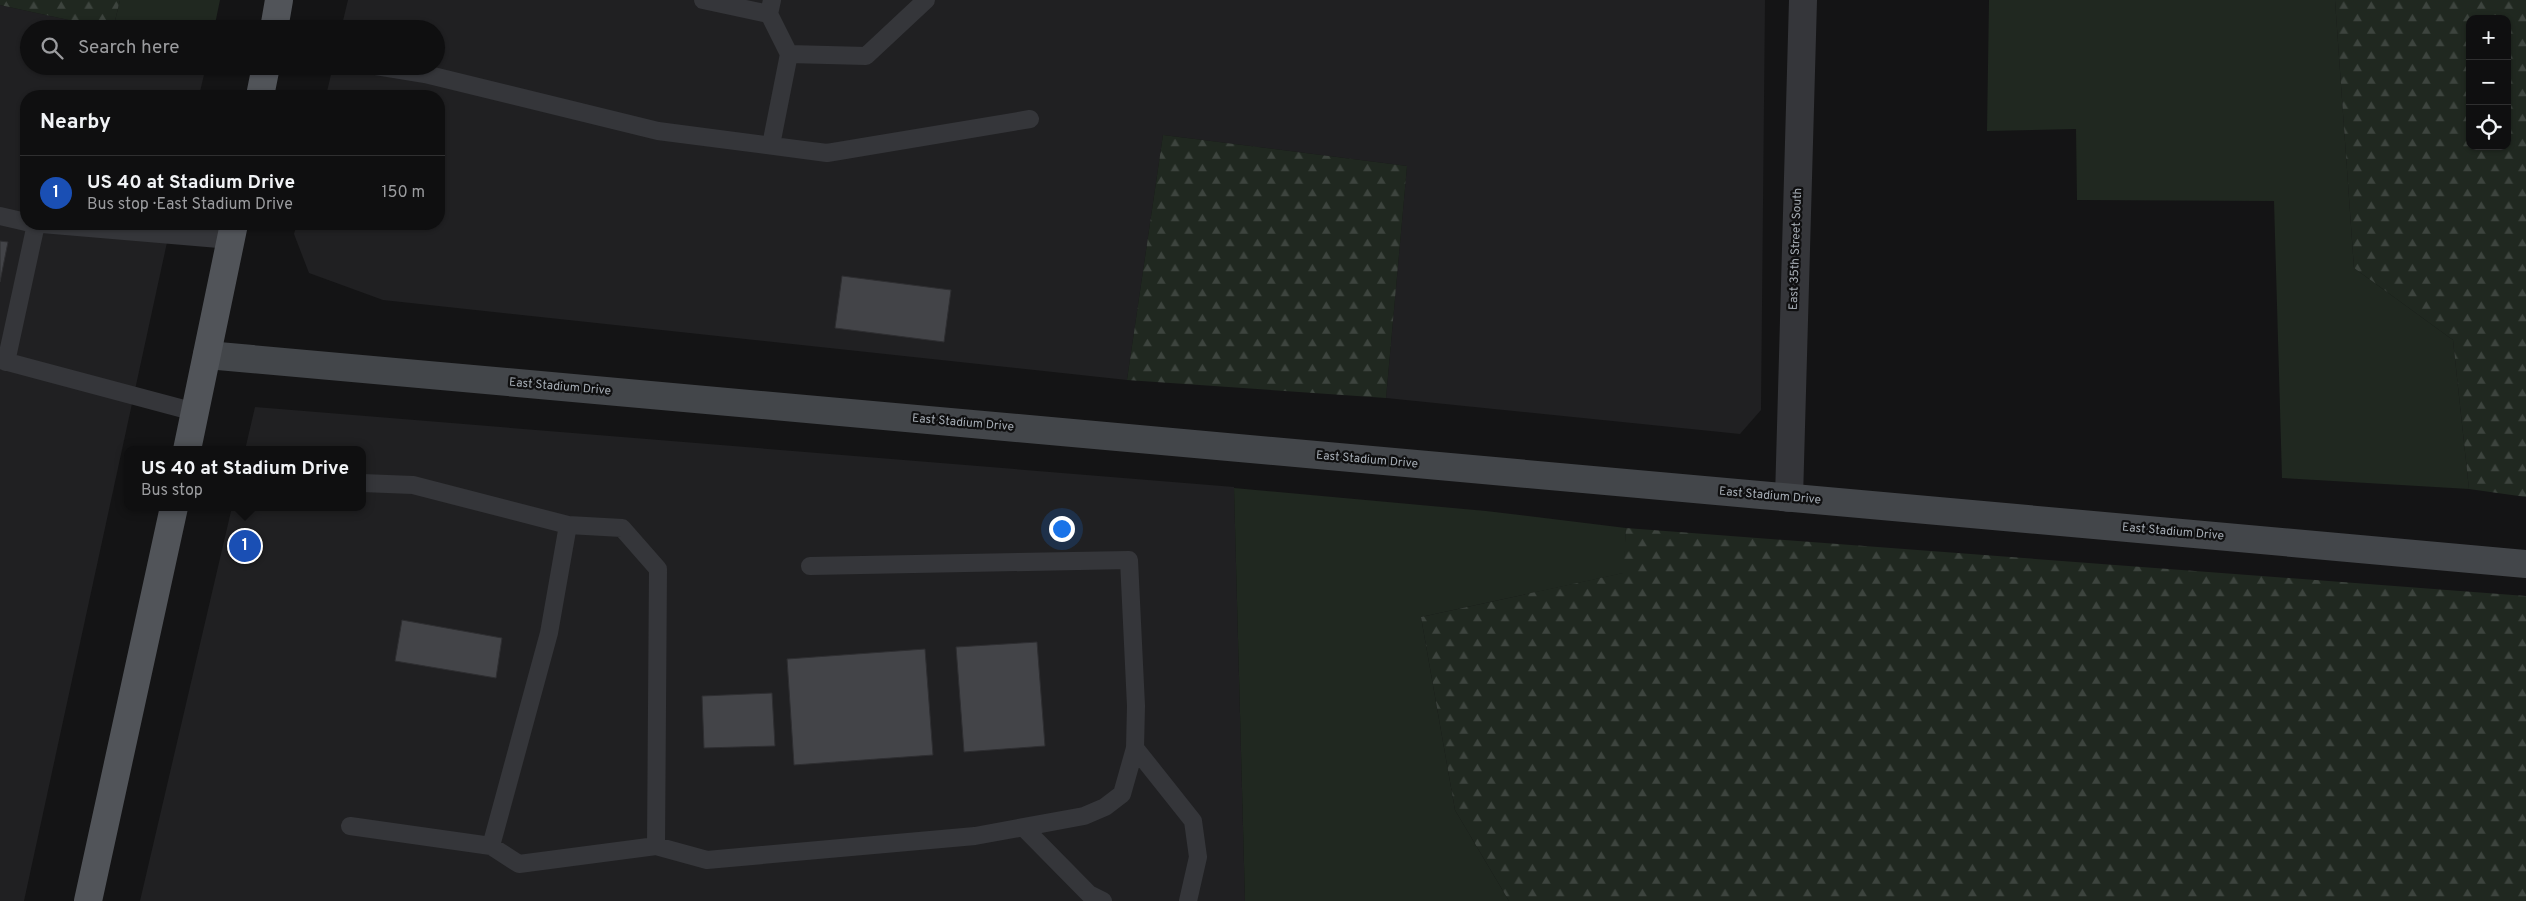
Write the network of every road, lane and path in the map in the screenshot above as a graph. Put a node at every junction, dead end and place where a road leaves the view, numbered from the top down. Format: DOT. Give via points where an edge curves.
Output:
graph roads {
  1 [pos="279,0"];
  2 [pos="703,0"];
  3 [pos="926,0"];
  4 [pos="1803,0"];
  5 [pos="771,7"];
  6 [pos="276,20"];
  7 [pos="789,54"];
  8 [pos="264,75"];
  9 [pos="429,75"];
  10 [pos="261,90"];
  11 [pos="1030,119"];
  12 [pos="771,145"];
  13 [pos="0,216"];
  14 [pos="20,221"];
  15 [pos="35,230"];
  16 [pos="185,230"];
  17 [pos="233,232"];
  18 [pos="207,356"];
  19 [pos="3,361"];
  20 [pos="195,412"];
  21 [pos="188,446"];
  22 [pos="366,483"];
  23 [pos="1789,498"];
  24 [pos="173,511"];
  25 [pos="568,525"];
  26 [pos="2526,564"];
  27 [pos="810,566"];
  28 [pos="1135,748"];
  29 [pos="350,826"];
  30 [pos="1024,828"];
  31 [pos="491,846"];
  32 [pos="656,846"];
  33 [pos="88,901"];
  34 [pos="1103,901"];
  35 [pos="1188,901"];
  1 -- 6 [label="main road"];
  2 -- 5 [label="lane"];
  3 -- 7 [label="lane" via="866,56"];
  4 -- 23 [label="street, East 35th Street South"];
  5 -- 7 [label="lane"];
  7 -- 12 [label="lane"];
  8 -- 10 [label="main road"];
  9 -- 12 [label="lane" via="658,130"];
  11 -- 12 [label="lane" via="827,153"];
  13 -- 14 [label="lane"];
  15 -- 19 [label="lane"];
  16 -- 17 [label="lane"];
  17 -- 18 [label="main road"];
  18 -- 20 [label="main road"];
  18 -- 23 [label="main road, East Stadium Drive"];
  19 -- 20 [label="lane"];
  20 -- 21 [label="main road"];
  22 -- 25 [label="lane" via="414,485"];
  23 -- 26 [label="main road, East Stadium Drive"];
  24 -- 33 [label="main road"];
  25 -- 31 [label="lane" via="549,633"];
  25 -- 32 [label="lane" via="622,528 658,569"];
  27 -- 28 [label="lane" via="1129,560"];
  28 -- 30 [label="lane" via="1122,794 1105,807 1084,816"];
  28 -- 35 [label="lane" via="1193,821 1198,857"];
  29 -- 31 [label="lane"];
  30 -- 32 [label="lane" via="975,836 707,860"];
  30 -- 34 [label="lane" via="1088,894"];
  31 -- 32 [label="lane" via="519,864"];
}
